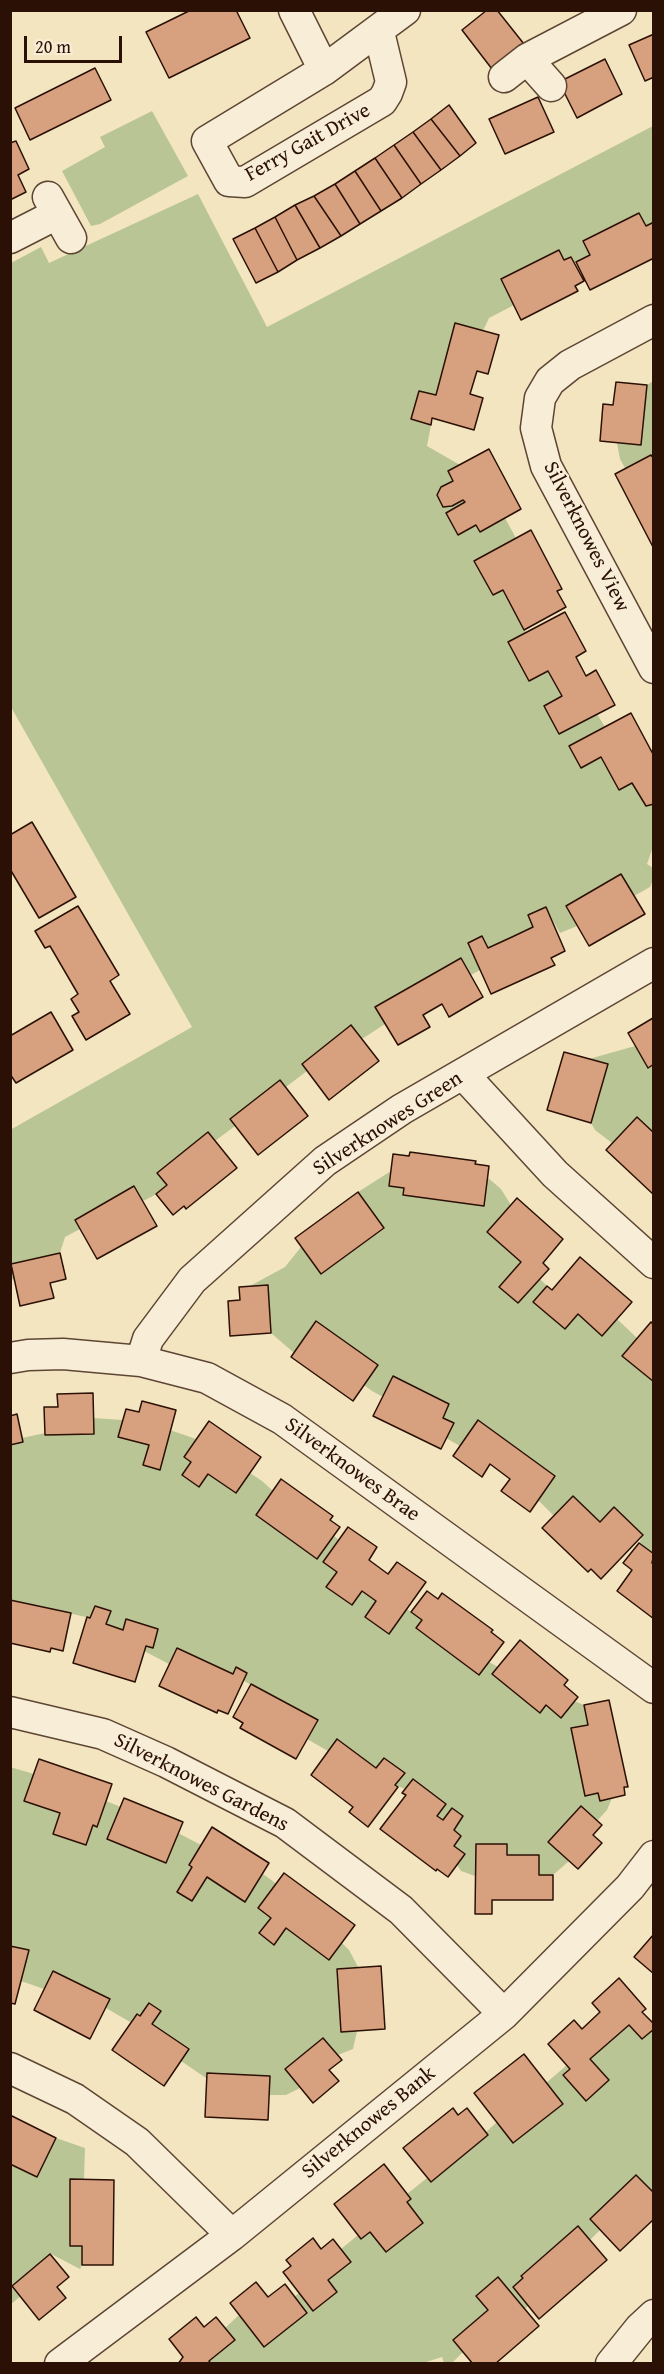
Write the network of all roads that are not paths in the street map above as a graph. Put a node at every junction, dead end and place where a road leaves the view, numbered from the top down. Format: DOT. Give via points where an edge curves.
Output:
graph roads {
  1 [pos="294,10"];
  2 [pos="405,10"];
  3 [pos="621,10"];
  4 [pos="574,21"];
  5 [pos="379,32"];
  6 [pos="324,70"];
  7 [pos="551,86"];
  8 [pos="59,216"];
  9 [pos="10,238"];
  10 [pos="654,320"];
  11 [pos="654,668"];
  12 [pos="654,963"];
  13 [pos="463,1074"];
  14 [pos="654,1263"];
  15 [pos="10,1358"];
  16 [pos="141,1361"];
  17 [pos="654,1688"];
  18 [pos="10,1712"];
  19 [pos="654,1856"];
  20 [pos="504,2014"];
  21 [pos="10,2068"];
  22 [pos="232,2235"];
  23 [pos="654,2315"];
  24 [pos="60,2364"];
  25 [pos="611,2364"];
  1 -- 6 [label="street"];
  2 -- 5 [label="street, Ferry Gait Drive"];
  3 -- 4 [label="street"];
  4 -- 7 [label="street" via="516,68"];
  5 -- 6 [label="street, Ferry Gait Drive"];
  5 -- 6 [label="street, Ferry Gait Drive" via="391,82 382,101 245,182 229,181 207,141"];
  8 -- 9 [label="street"];
  10 -- 11 [label="street, Silverknowes View" via="570,365 550,381 540,398 536,428 546,466"];
  12 -- 13 [label="street, Silverknowes Green"];
  13 -- 14 [label="street" via="555,1174"];
  13 -- 16 [label="street, Silverknowes Green" via="402,1109 309,1175 192,1280 148,1339"];
  15 -- 16 [label="street, Silverknowes Brae" via="63,1354"];
  16 -- 17 [label="street, Silverknowes Brae" via="207,1378 282,1419"];
  18 -- 20 [label="street, Silverknowes Gardens" via="103,1734 285,1823 401,1910"];
  19 -- 20 [label="street, Silverknowes Bank" via="630,1887"];
  20 -- 22 [label="street, Silverknowes Bank"];
  21 -- 22 [label="street" via="75,2099 137,2142"];
  22 -- 24 [label="street, Silverknowes Bank"];
  23 -- 25 [label="street"];
}
